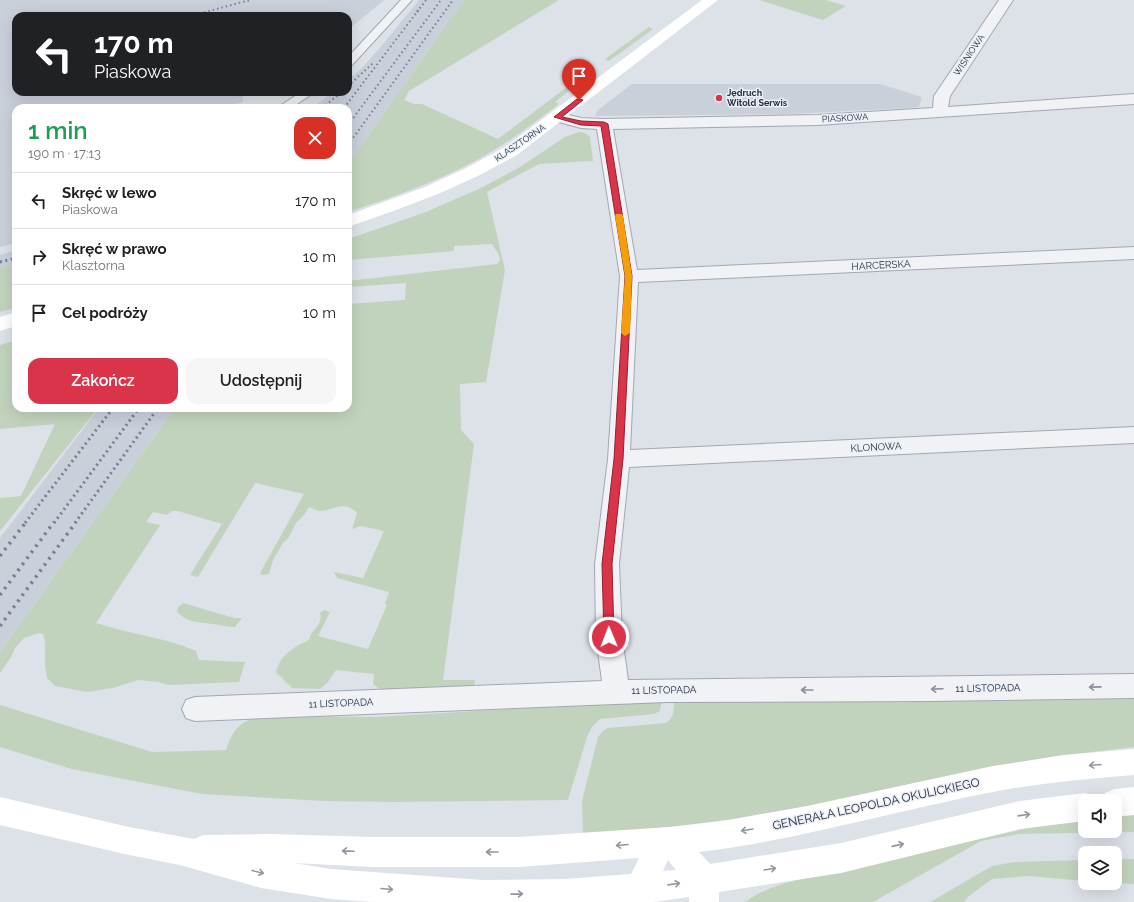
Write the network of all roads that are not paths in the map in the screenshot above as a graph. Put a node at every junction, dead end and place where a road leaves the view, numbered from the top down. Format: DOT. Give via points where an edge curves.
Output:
graph roads {
  1 [pos="407,0"];
  2 [pos="711,0"];
  3 [pos="1006,0"];
  4 [pos="352,59"];
  5 [pos="302,96"];
  6 [pos="1134,99"];
  7 [pos="289,104"];
  8 [pos="942,112"];
  9 [pos="557,117"];
  10 [pos="604,124"];
  11 [pos="352,220"];
  12 [pos="1134,253"];
  13 [pos="628,276"];
  14 [pos="12,320"];
  15 [pos="0,324"];
  16 [pos="1134,435"];
  17 [pos="619,459"];
  18 [pos="1134,686"];
  19 [pos="616,691"];
  20 [pos="195,709"];
  21 [pos="1134,762"];
  22 [pos="1134,801"];
  23 [pos="1122,802"];
  24 [pos="1078,808"];
  25 [pos="0,811"];
  26 [pos="665,841"];
  27 [pos="180,850"];
  28 [pos="704,891"];
  29 [pos="640,895"];
  1 -- 4 [label="lane"];
  2 -- 9 [label="street, KLASZTORNA"];
  3 -- 8 [label="street, WIŚNIOWA" via="942,96"];
  5 -- 7 [label="lane"];
  6 -- 8 [label="street, PIASKOWA"];
  8 -- 10 [label="street, PIASKOWA" via="818,120"];
  9 -- 10 [label="street, PIASKOWA" via="581,123"];
  9 -- 11 [label="street, KLASZTORNA" via="511,151 455,181"];
  10 -- 13 [label="street"];
  12 -- 13 [label="street, HARCERSKA"];
  13 -- 17 [label="street"];
  14 -- 15 [label="street"];
  16 -- 17 [label="street, KLONOWA"];
  17 -- 19 [label="street" via="607,564 609,637"];
  18 -- 19 [label="street, 11 LISTOPADA, one-way"];
  19 -- 20 [label="street, 11 LISTOPADA"];
  21 -- 26 [label="street, GENERAŁA LEOPOLDA OKULICKIEGO, one-way" via="1064,768 993,779 807,820 728,834"];
  22 -- 23 [label="street"];
  28 -- 24 [label="street, one-way" via="1020,815"];
  25 -- 27 [label="street" via="122,840"];
  26 -- 27 [label="street, one-way" via="519,852 371,852 271,848"];
  26 -- 28 [label="street"];
  26 -- 29 [label="street"];
  27 -- 29 [label="street, one-way" via="261,873 331,884 483,895"];
  29 -- 28 [label="street, one-way"];
}
